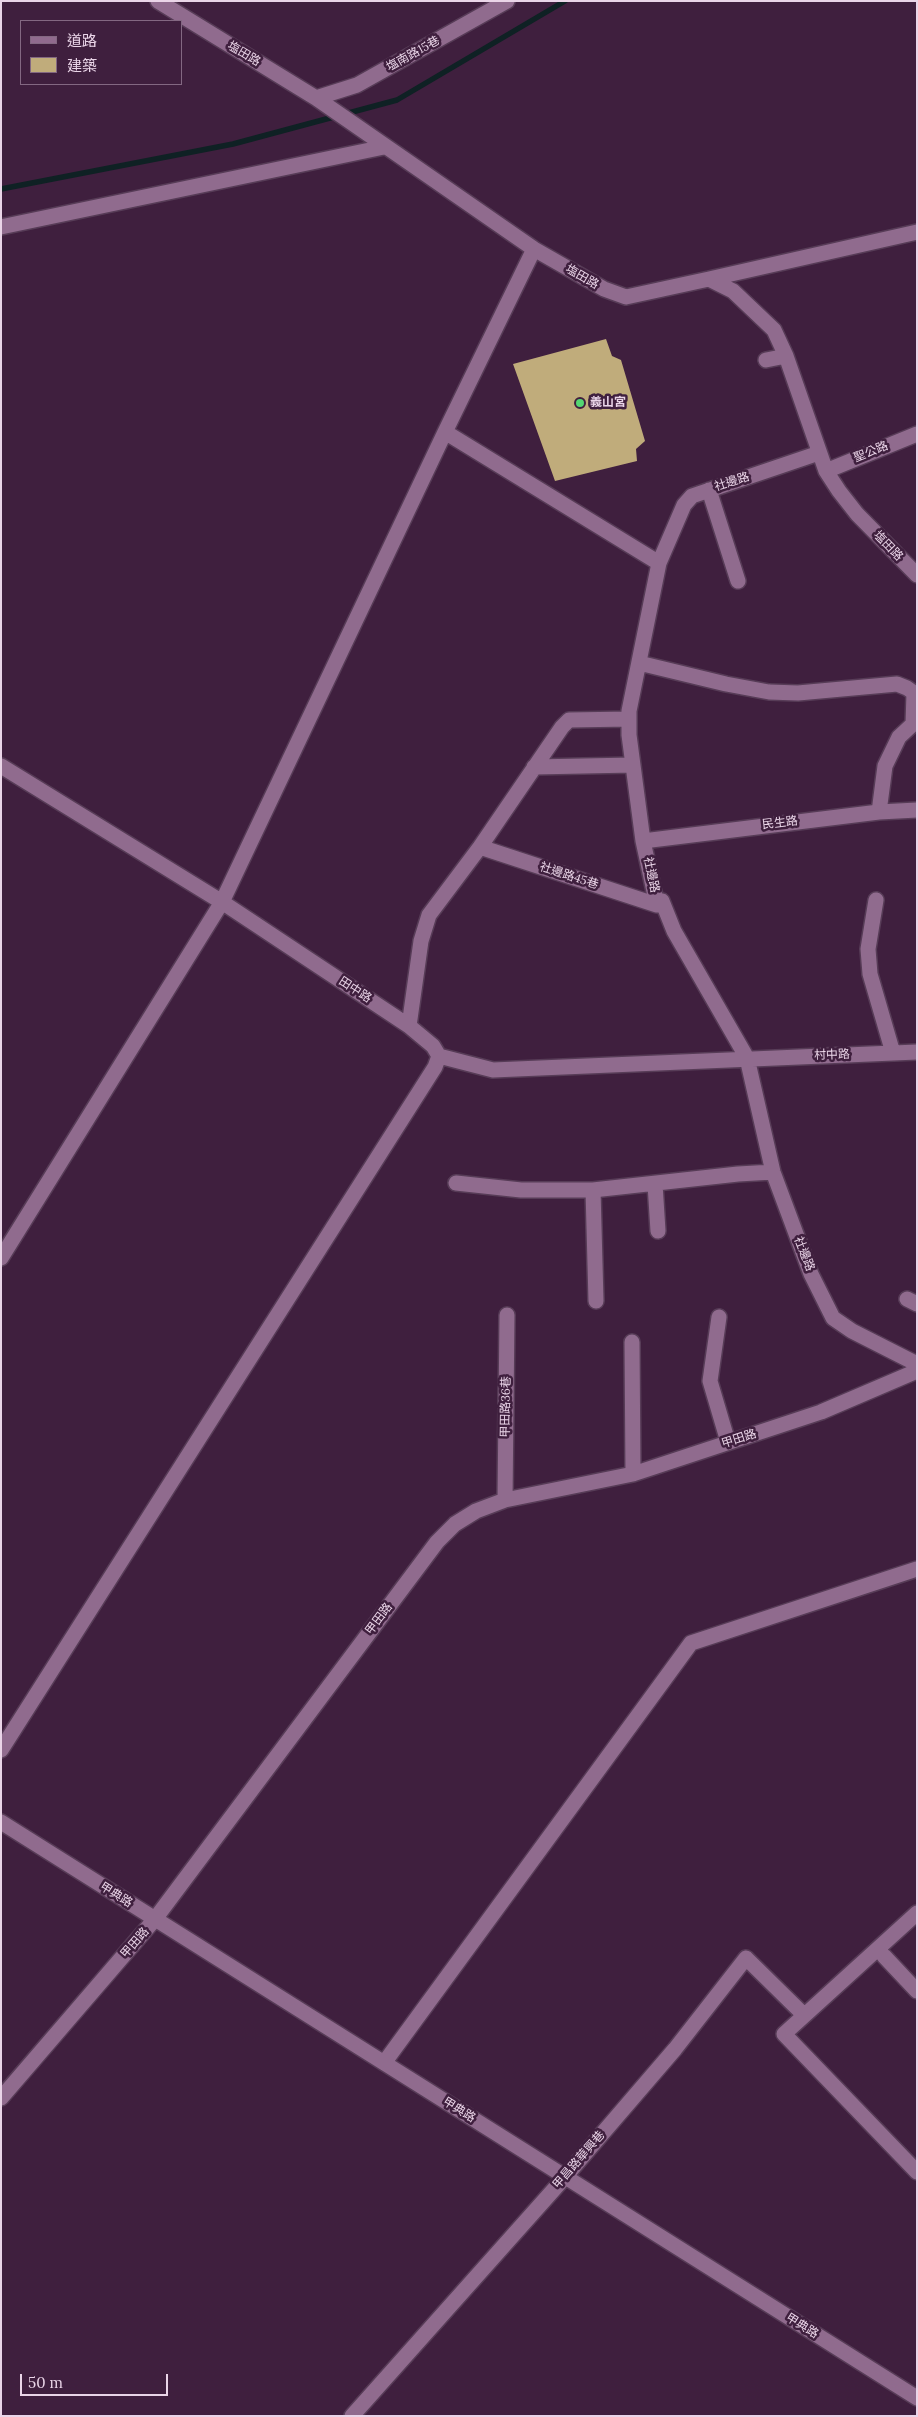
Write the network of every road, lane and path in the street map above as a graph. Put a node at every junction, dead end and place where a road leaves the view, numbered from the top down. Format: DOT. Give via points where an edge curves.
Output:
graph roads {
  1 [pos="158,1"];
  2 [pos="507,1"];
  3 [pos="316,98"];
  4 [pos="384,147"];
  5 [pos="1,226"];
  6 [pos="917,232"];
  7 [pos="534,249"];
  8 [pos="709,279"];
  9 [pos="786,356"];
  10 [pos="766,360"];
  11 [pos="445,432"];
  12 [pos="917,434"];
  13 [pos="819,453"];
  14 [pos="826,471"];
  15 [pos="709,490"];
  16 [pos="659,563"];
  17 [pos="917,575"];
  18 [pos="738,581"];
  19 [pos="639,663"];
  20 [pos="629,719"];
  21 [pos="634,765"];
  22 [pos="1,766"];
  23 [pos="534,767"];
  24 [pos="917,810"];
  25 [pos="879,812"];
  26 [pos="643,841"];
  27 [pos="480,847"];
  28 [pos="876,900"];
  29 [pos="222,902"];
  30 [pos="657,906"];
  31 [pos="409,1026"];
  32 [pos="917,1052"];
  33 [pos="893,1053"];
  34 [pos="439,1056"];
  35 [pos="747,1058"];
  36 [pos="773,1172"];
  37 [pos="456,1183"];
  38 [pos="655,1184"];
  39 [pos="592,1190"];
  40 [pos="658,1231"];
  41 [pos="1,1258"];
  42 [pos="596,1301"];
  43 [pos="507,1314"];
  44 [pos="719,1317"];
  45 [pos="632,1342"];
  46 [pos="917,1364"];
  47 [pos="917,1371"];
  48 [pos="728,1442"];
  49 [pos="633,1474"];
  50 [pos="505,1500"];
  51 [pos="917,1569"];
  52 [pos="1,1750"];
  53 [pos="1,1822"];
  54 [pos="917,1913"];
  55 [pos="155,1919"];
  56 [pos="884,1956"];
  57 [pos="917,1992"];
  58 [pos="803,2014"];
  59 [pos="384,2063"];
  60 [pos="1,2098"];
  61 [pos="917,2172"];
  62 [pos="565,2177"];
  63 [pos="917,2398"];
  64 [pos="352,2416"];
  1 -- 3 [label="street, 塩田路"];
  2 -- 3 [label="street, 塩南路15巷" via="357,85"];
  3 -- 4 [label="street, 塩田路"];
  4 -- 5 [label="street"];
  4 -- 7 [label="street, 塩田路"];
  6 -- 8 [label="street"];
  7 -- 8 [label="street, 塩田路" via="604,289 626,297"];
  7 -- 11 [label="street"];
  8 -- 9 [label="street, 塩田路" via="733,291 750,305 774,330"];
  9 -- 10 [label="street"];
  9 -- 13 [label="street, 塩田路"];
  11 -- 16 [label="street"];
  11 -- 29 [label="street"];
  12 -- 14 [label="street, 聖公路"];
  13 -- 14 [label="street, 塩田路"];
  13 -- 15 [label="street, 社邊路"];
  14 -- 17 [label="street, 塩田路" via="858,514"];
  15 -- 16 [label="street, 社邊路" via="692,496 684,505"];
  15 -- 18 [label="street"];
  16 -- 19 [label="street, 社邊路"];
  19 -- 20 [label="street, 社邊路"];
  19 -- 25 [label="street" via="769,692 798,693 897,684 907,688 914,693 913,724 899,737 885,766"];
  20 -- 21 [label="street, 社邊路"];
  20 -- 23 [label="street" via="569,720"];
  21 -- 23 [label="street"];
  21 -- 26 [label="street, 社邊路"];
  22 -- 29 [label="street, 田中路"];
  23 -- 27 [label="street"];
  24 -- 25 [label="street, 民生路"];
  25 -- 26 [label="street, 民生路"];
  26 -- 30 [label="street, 社邊路"];
  27 -- 30 [label="street, 社邊路45巷"];
  27 -- 31 [label="street" via="429,915 421,941"];
  28 -- 33 [label="street" via="868,949 870,974"];
  29 -- 31 [label="street, 田中路"];
  29 -- 41 [label="street"];
  30 -- 35 [label="street, 社邊路" via="662,901 674,931"];
  31 -- 34 [label="street, 田中路" via="433,1046"];
  32 -- 33 [label="street, 村中路"];
  33 -- 35 [label="street, 村中路"];
  34 -- 35 [label="street" via="493,1070"];
  34 -- 52 [label="street"];
  35 -- 36 [label="street, 社邊路"];
  36 -- 38 [label="street"];
  36 -- 46 [label="street, 社邊路" via="811,1274 833,1318"];
  37 -- 39 [label="street" via="521,1190"];
  38 -- 39 [label="street"];
  38 -- 40 [label="street"];
  39 -- 42 [label="street"];
  43 -- 50 [label="street, 甲田路36巷"];
  44 -- 48 [label="street" via="710,1381"];
  45 -- 49 [label="street"];
  47 -- 48 [label="street, 甲田路" via="821,1412"];
  48 -- 49 [label="street, 甲田路"];
  49 -- 50 [label="street, 甲田路"];
  50 -- 55 [label="street, 甲田路" via="476,1511 455,1524 437,1542"];
  51 -- 59 [label="street" via="692,1643"];
  53 -- 55 [label="street, 甲典路"];
  54 -- 58 [label="street"];
  55 -- 59 [label="street, 甲典路"];
  55 -- 60 [label="street, 甲田路"];
  56 -- 57 [label="street"];
  58 -- 61 [label="street" via="784,2034"];
  58 -- 62 [label="street, 甲昌路華興巷" via="746,1958 675,2049"];
  59 -- 62 [label="street, 甲典路"];
  62 -- 63 [label="street, 甲典路"];
  62 -- 64 [label="street, 甲昌路華興巷"];
}
